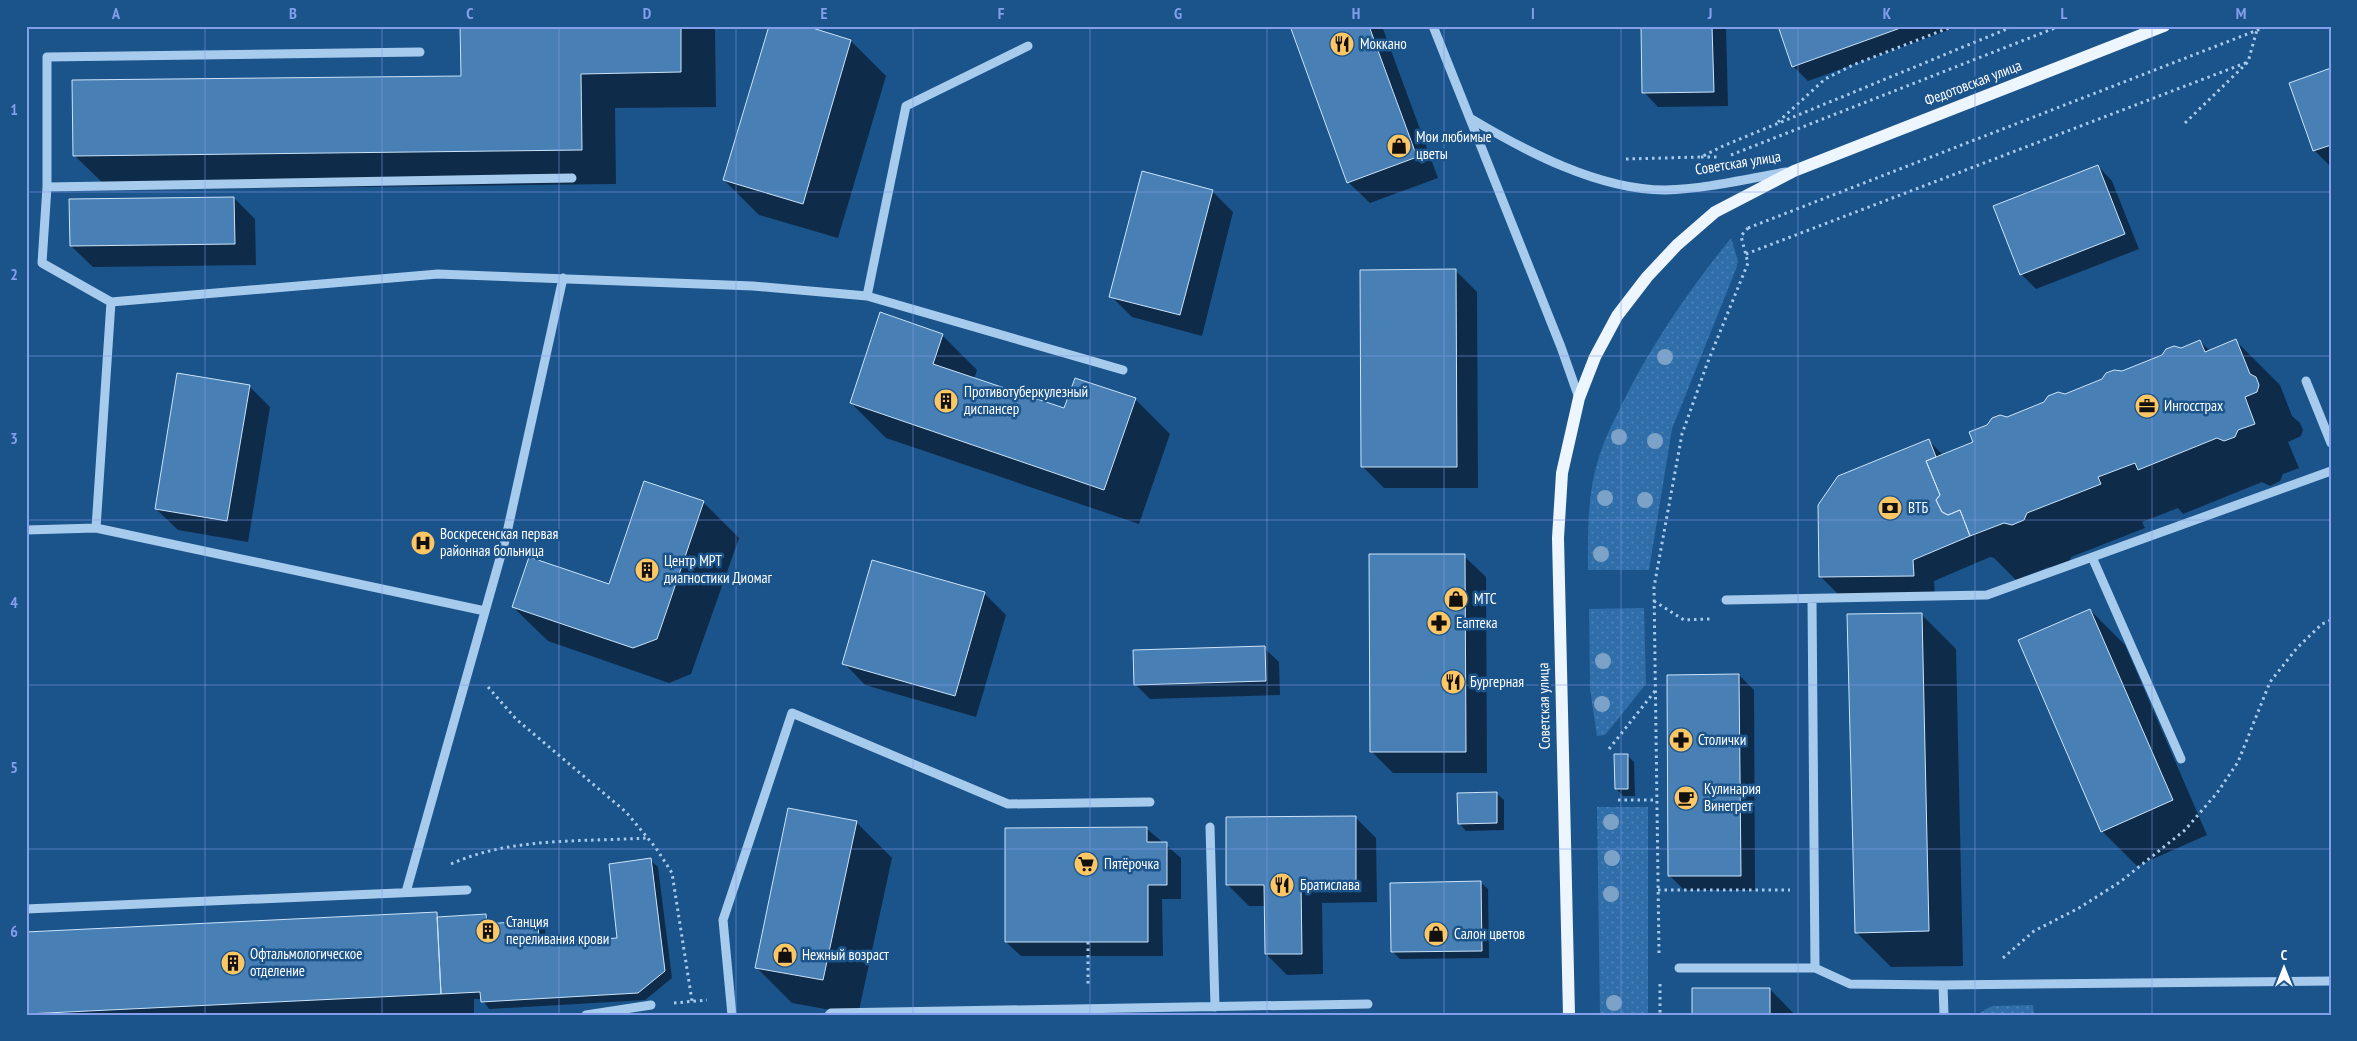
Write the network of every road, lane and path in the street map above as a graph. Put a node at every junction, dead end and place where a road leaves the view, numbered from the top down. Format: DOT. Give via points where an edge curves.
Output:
graph roads {
  1 [pos="1433,26"];
  2 [pos="1958,26"];
  3 [pos="2014,26"];
  4 [pos="2060,26"];
  5 [pos="2164,26"];
  6 [pos="2258,26"];
  7 [pos="2268,26"];
  8 [pos="1028,46"];
  9 [pos="420,52"];
  10 [pos="2248,62"];
  11 [pos="1470,118"];
  12 [pos="2185,123"];
  13 [pos="1775,124"];
  14 [pos="1701,157"];
  15 [pos="1625,159"];
  16 [pos="1794,171"];
  17 [pos="572,178"];
  18 [pos="48,187"];
  19 [pos="1746,254"];
  20 [pos="563,278"];
  21 [pos="867,296"];
  22 [pos="111,302"];
  23 [pos="1123,370"];
  24 [pos="2306,381"];
  25 [pos="1579,398"];
  26 [pos="2331,443"];
  27 [pos="2331,471"];
  28 [pos="96,528"];
  29 [pos="26,530"];
  30 [pos="2092,557"];
  31 [pos="1812,599"];
  32 [pos="1726,600"];
  33 [pos="485,611"];
  34 [pos="2331,620"];
  35 [pos="470,666"];
  36 [pos="1654,690"];
  37 [pos="1609,749"];
  38 [pos="2181,759"];
  39 [pos="1618,800"];
  40 [pos="1657,800"];
  41 [pos="1150,802"];
  42 [pos="1210,827"];
  43 [pos="647,838"];
  44 [pos="444,867"];
  45 [pos="466,890"];
  46 [pos="1658,890"];
  47 [pos="1815,890"];
  48 [pos="406,892"];
  49 [pos="26,909"];
  50 [pos="1088,942"];
  51 [pos="1659,957"];
  52 [pos="1679,968"];
  53 [pos="1815,968"];
  54 [pos="1660,976"];
  55 [pos="2331,982"];
  56 [pos="1987,984"];
  57 [pos="1943,985"];
  58 [pos="708,1000"];
  59 [pos="692,1001"];
  60 [pos="1368,1004"];
  61 [pos="651,1005"];
  62 [pos="1215,1007"];
  63 [pos="1088,1009"];
  64 [pos="586,1015"];
  65 [pos="732,1015"];
  66 [pos="829,1015"];
  67 [pos="1569,1015"];
  68 [pos="1660,1015"];
  69 [pos="1944,1015"];
  1 -- 11 [label="street"];
  2 -- 13 [label="path" via="1853,65 1825,79"];
  3 -- 13 [label="path"];
  4 -- 14 [label="path" via="1727,157"];
  5 -- 16 [label="main road, Федотовская улица"];
  6 -- 10 [label="path"];
  7 -- 19 [label="path, bridge" via="1748,228 1741,236"];
  8 -- 21 [label="street" via="906,106"];
  9 -- 18 [label="street" via="48,57"];
  10 -- 12 [label="path"];
  10 -- 19 [label="path"];
  11 -- 16 [label="street, Советская улица" via="1511,143 1616,184 1664,190 1705,187"];
  11 -- 25 [label="street"];
  13 -- 14 [label="path"];
  14 -- 15 [label="path"];
  16 -- 25 [label="main road, Советская улица" via="1715,212 1677,245 1617,316 1595,357"];
  17 -- 18 [label="street"];
  18 -- 22 [label="street" via="42,263"];
  19 -- 36 [label="path" via="1748,263 1682,434 1654,587"];
  20 -- 21 [label="street" via="753,286"];
  20 -- 22 [label="street" via="438,274"];
  20 -- 33 [label="street" via="506,537"];
  21 -- 23 [label="street"];
  22 -- 28 [label="street"];
  24 -- 26 [label="street"];
  25 -- 67 [label="main road, Советская улица" via="1562,473 1558,538"];
  27 -- 30 [label="street"];
  28 -- 29 [label="street"];
  28 -- 33 [label="street"];
  30 -- 31 [label="street" via="1987,595"];
  30 -- 38 [label="street"];
  31 -- 32 [label="street"];
  31 -- 47 [label="street"];
  33 -- 35 [label="street"];
  34 -- 56 [label="path" via="2322,624 2298,648 2270,682 2238,762 2185,830 2120,882 2034,931 1999,962"];
  35 -- 43 [label="path" via="516,719 626,812"];
  35 -- 48 [label="street"];
  36 -- 37 [label="path"];
  36 -- 40 [label="path"];
  39 -- 40 [label="path"];
  40 -- 46 [label="path"];
  41 -- 65 [label="street" via="1008,804 792,713 723,920"];
  42 -- 62 [label="street"];
  43 -- 44 [label="path" via="507,846 468,856"];
  43 -- 59 [label="path" via="672,873"];
  45 -- 48 [label="street"];
  46 -- 47 [label="path"];
  46 -- 51 [label="path"];
  47 -- 53 [label="street"];
  48 -- 49 [label="street"];
  50 -- 63 [label="path"];
  52 -- 53 [label="street"];
  53 -- 57 [label="street" via="1850,984"];
  54 -- 68 [label="path"];
  55 -- 56 [label="street"];
  56 -- 57 [label="street"];
  57 -- 69 [label="street"];
  58 -- 59 [label="path"];
  59 -- 61 [label="path"];
  60 -- 62 [label="street"];
  61 -- 64 [label="street"];
  62 -- 63 [label="street"];
  63 -- 66 [label="street"];
}
